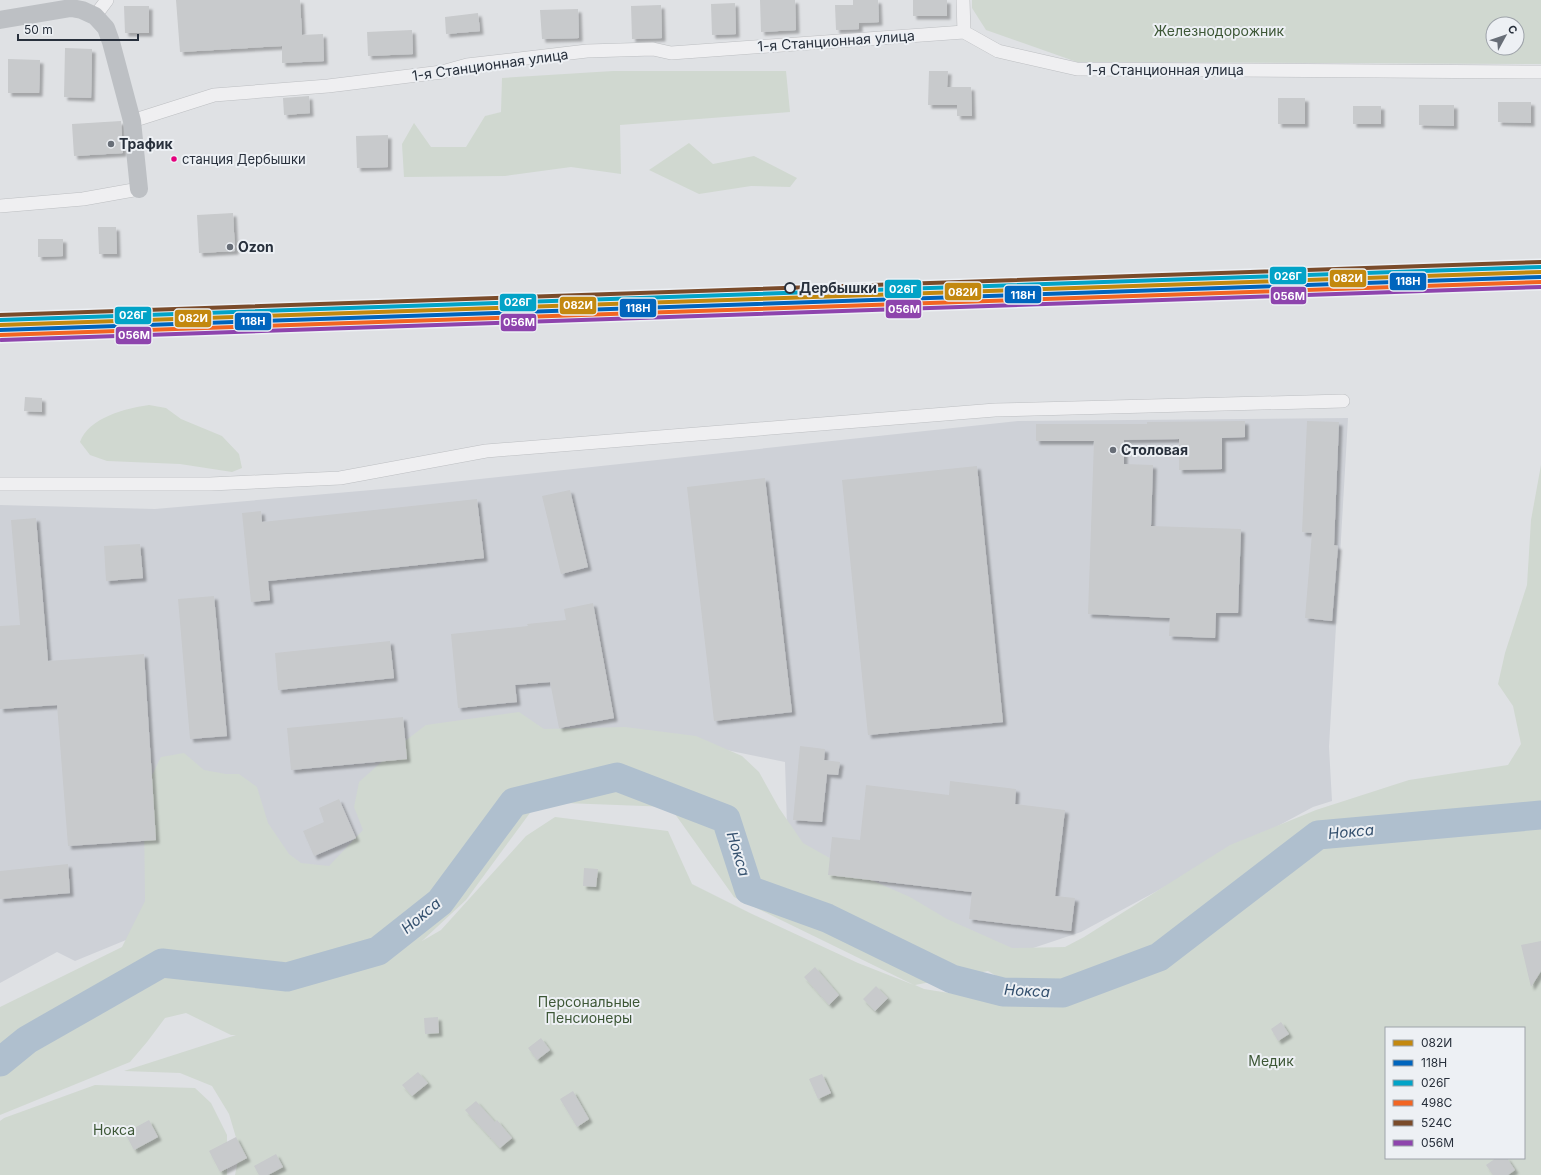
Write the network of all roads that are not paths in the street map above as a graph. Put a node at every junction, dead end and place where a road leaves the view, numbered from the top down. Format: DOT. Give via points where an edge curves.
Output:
graph roads {
  1 [pos="107,0"];
  2 [pos="963,0"];
  3 [pos="95,16"];
  4 [pos="0,20"];
  5 [pos="964,32"];
  6 [pos="1541,72"];
  7 [pos="132,121"];
  8 [pos="139,189"];
  9 [pos="0,206"];
  10 [pos="1343,401"];
  11 [pos="0,484"];
  1 -- 3 [label="street"];
  2 -- 5 [label="street"];
  3 -- 4 [label="street" via="71,8"];
  3 -- 7 [label="street" via="106,28 111,42"];
  5 -- 6 [label="street, 1-я Станционная улица" via="998,51 1077,70"];
  5 -- 7 [label="street, 1-я Станционная улица" via="671,53 652,49 579,52 467,65 442,72 351,83 214,95"];
  7 -- 8 [label="street"];
  8 -- 9 [label="street" via="83,199"];
  10 -- 11 [label="street" via="987,410 486,451 340,478 210,484"];
}
